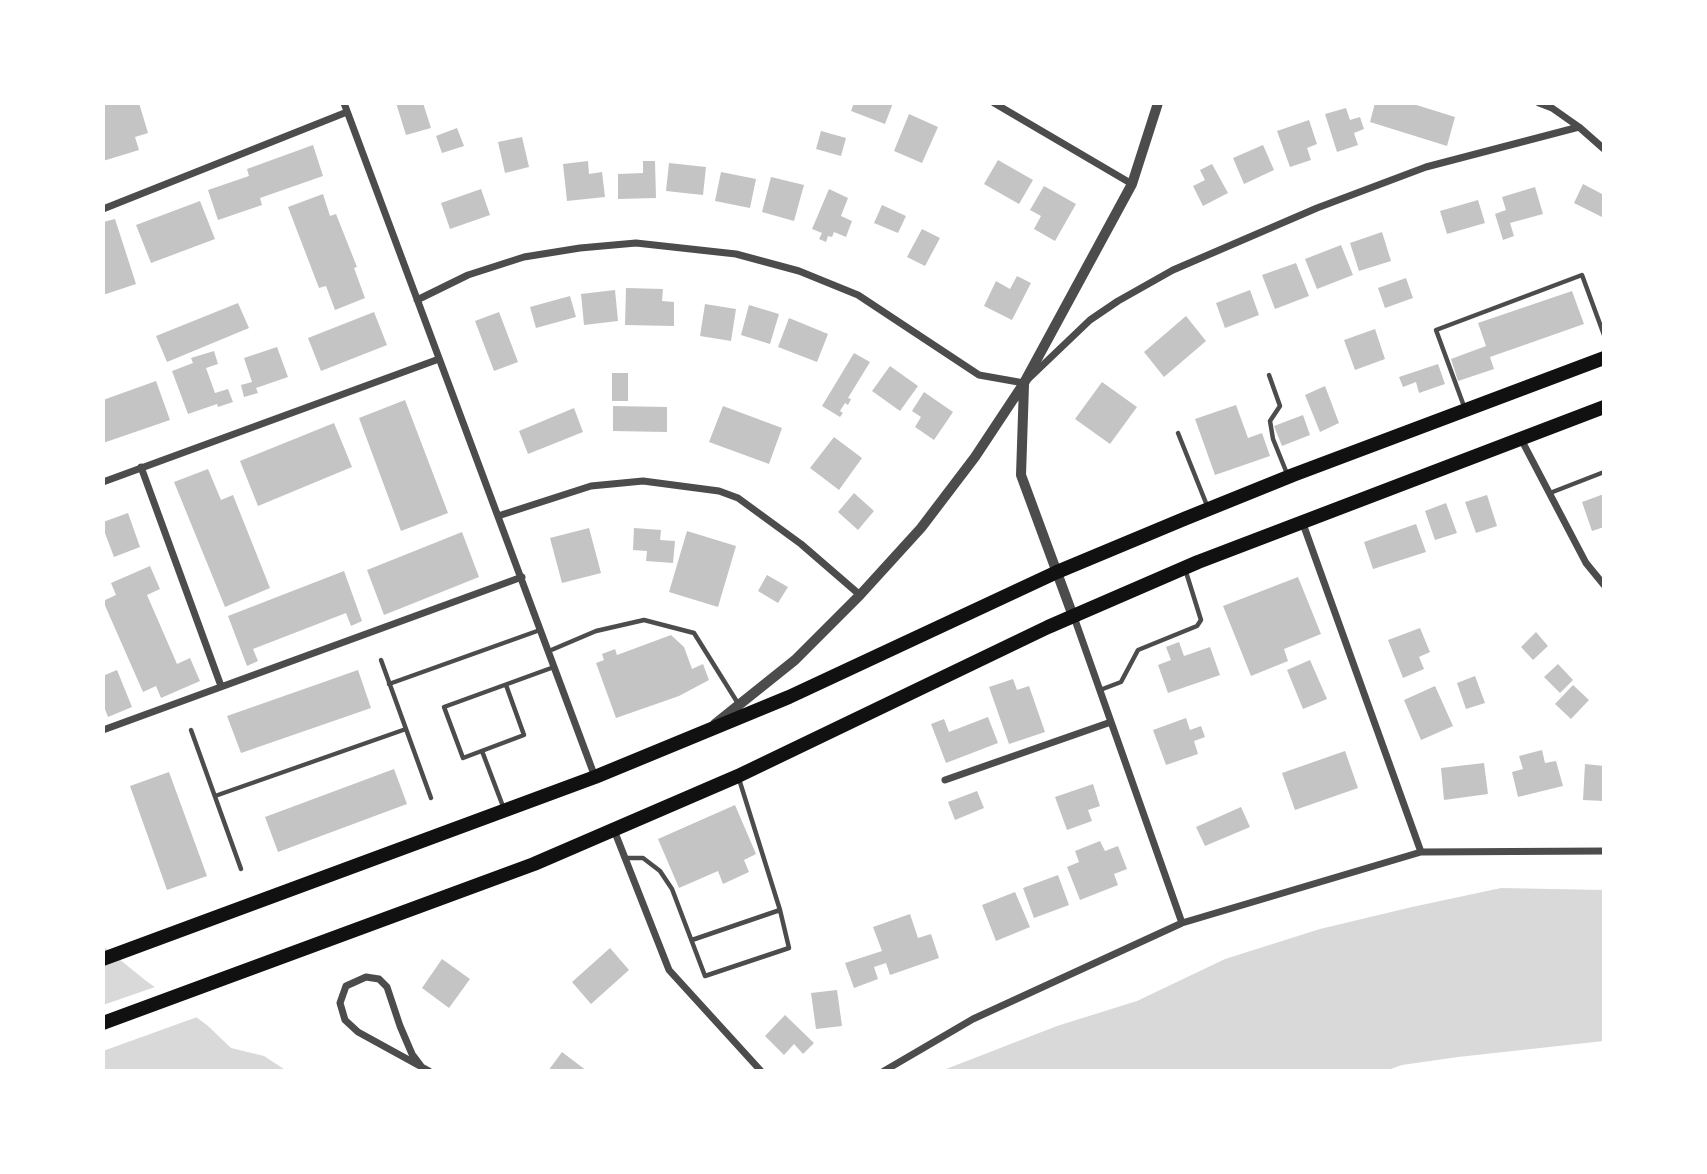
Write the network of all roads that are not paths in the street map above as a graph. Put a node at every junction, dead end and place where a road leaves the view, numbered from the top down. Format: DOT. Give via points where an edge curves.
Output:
graph roads {
  1 [pos="344,103"];
  2 [pos="995,103"];
  3 [pos="1158,103"];
  4 [pos="1539,103"];
  5 [pos="348,113"];
  6 [pos="1579,127"];
  7 [pos="1604,149"];
  8 [pos="1132,184"];
  9 [pos="103,209"];
  10 [pos="417,300"];
  11 [pos="1604,335"];
  12 [pos="1604,358"];
  13 [pos="439,359"];
  14 [pos="1269,375"];
  15 [pos="1024,383"];
  16 [pos="1604,407"];
  17 [pos="1465,410"];
  18 [pos="1178,433"];
  19 [pos="1521,438"];
  20 [pos="141,467"];
  21 [pos="1604,472"];
  22 [pos="1288,477"];
  23 [pos="103,482"];
  24 [pos="1550,493"];
  25 [pos="1209,509"];
  26 [pos="498,516"];
  27 [pos="1302,520"];
  28 [pos="1185,568"];
  29 [pos="1057,572"];
  30 [pos="522,577"];
  31 [pos="1604,586"];
  32 [pos="860,595"];
  33 [pos="1073,616"];
  34 [pos="541,630"];
  35 [pos="549,651"];
  36 [pos="381,660"];
  37 [pos="555,667"];
  38 [pos="390,684"];
  39 [pos="506,685"];
  40 [pos="222,686"];
  41 [pos="1100,691"];
  42 [pos="739,705"];
  43 [pos="1111,722"];
  44 [pos="406,729"];
  45 [pos="103,730"];
  46 [pos="191,730"];
  47 [pos="703,734"];
  48 [pos="482,751"];
  49 [pos="738,776"];
  50 [pos="595,777"];
  51 [pos="945,780"];
  52 [pos="215,796"];
  53 [pos="431,798"];
  54 [pos="504,811"];
  55 [pos="614,830"];
  56 [pos="1604,851"];
  57 [pos="1421,852"];
  58 [pos="625,858"];
  59 [pos="241,869"];
  60 [pos="780,910"];
  61 [pos="1182,923"];
  62 [pos="691,940"];
  63 [pos="103,959"];
  64 [pos="103,1023"];
  65 [pos="425,1069"];
  66 [pos="761,1071"];
  67 [pos="884,1071"];
  1 -- 5 [label="street"];
  2 -- 8 [label="street"];
  3 -- 8 [label="street"];
  4 -- 6 [label="street"];
  5 -- 9 [label="street"];
  5 -- 10 [label="street"];
  6 -- 7 [label="street"];
  6 -- 15 [label="street" via="1426,167 1173,270 1090,320"];
  8 -- 15 [label="street"];
  10 -- 13 [label="street"];
  10 -- 15 [label="street" via="468,275 524,257 580,248 636,243 736,254 799,271 858,295 979,375"];
  11 -- 17 [label="lane" via="1582,275 1436,330"];
  12 -- 17 [label="main road"];
  13 -- 20 [label="street"];
  13 -- 26 [label="street"];
  14 -- 22 [label="lane" via="1280,407 1270,421 1273,439"];
  15 -- 29 [label="street" via="1020,475"];
  15 -- 32 [label="street" via="921,528"];
  16 -- 19 [label="main road"];
  17 -- 22 [label="main road"];
  18 -- 25 [label="lane"];
  19 -- 24 [label="street"];
  19 -- 27 [label="main road"];
  20 -- 23 [label="street"];
  20 -- 40 [label="street"];
  21 -- 24 [label="lane"];
  22 -- 25 [label="main road"];
  24 -- 31 [label="street" via="1586,563"];
  25 -- 29 [label="main road"];
  26 -- 30 [label="street"];
  26 -- 32 [label="street" via="592,486 643,481 719,491 738,498 801,544"];
  27 -- 28 [label="main road"];
  27 -- 57 [label="street"];
  28 -- 33 [label="main road"];
  28 -- 41 [label="lane" via="1201,620 1197,626 1138,650 1121,682"];
  29 -- 33 [label="street"];
  29 -- 47 [label="main road"];
  30 -- 34 [label="street"];
  30 -- 40 [label="street"];
  32 -- 42 [label="street" via="795,660"];
  33 -- 41 [label="street"];
  33 -- 49 [label="main road"];
  34 -- 35 [label="street"];
  34 -- 38 [label="lane"];
  35 -- 37 [label="street"];
  35 -- 42 [label="lane" via="644,620 694,633"];
  36 -- 38 [label="lane"];
  37 -- 39 [label="lane"];
  37 -- 50 [label="street"];
  38 -- 44 [label="lane"];
  39 -- 48 [label="lane" via="524,736"];
  39 -- 48 [label="lane" via="444,708 463,758"];
  40 -- 45 [label="street"];
  41 -- 43 [label="street"];
  42 -- 47 [label="street"];
  43 -- 51 [label="street"];
  43 -- 61 [label="street"];
  44 -- 52 [label="lane"];
  44 -- 53 [label="lane"];
  46 -- 52 [label="lane"];
  47 -- 50 [label="main road"];
  48 -- 54 [label="lane"];
  49 -- 55 [label="main road"];
  49 -- 60 [label="lane"];
  50 -- 54 [label="main road"];
  52 -- 59 [label="lane"];
  54 -- 63 [label="main road"];
  55 -- 58 [label="street"];
  55 -- 64 [label="main road" via="522,869"];
  56 -- 57 [label="street"];
  57 -- 61 [label="street"];
  58 -- 62 [label="lane" via="643,858 660,871 672,889"];
  58 -- 66 [label="street" via="669,970"];
  60 -- 62 [label="lane"];
  60 -- 62 [label="lane" via="789,948 705,976"];
  61 -- 67 [label="street" via="973,1019"];
  65 -- 65 [label="street" via="412,1054 387,987 379,979 366,977 346,986 340,1003 345,1020"];
}
